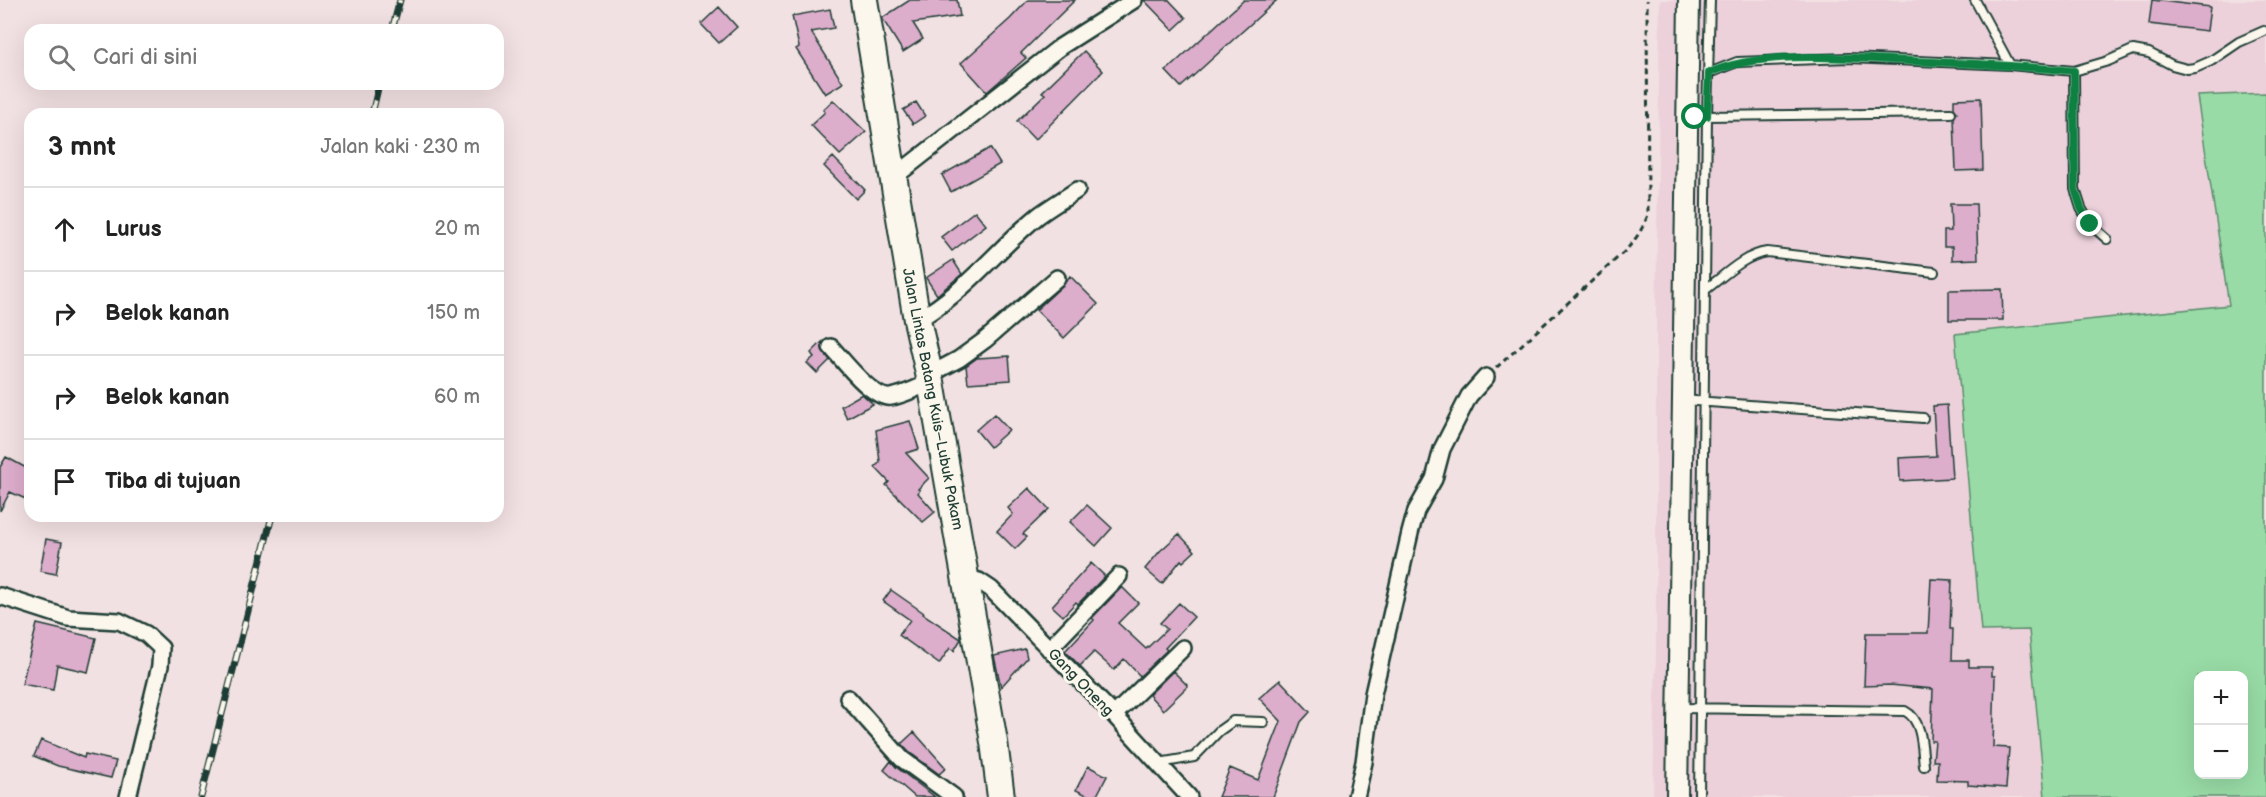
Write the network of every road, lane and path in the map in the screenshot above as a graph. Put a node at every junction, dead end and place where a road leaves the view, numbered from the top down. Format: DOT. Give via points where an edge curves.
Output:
graph roads {
  1 [pos="864,0"];
  2 [pos="1134,0"];
  3 [pos="1647,0"];
  4 [pos="1689,0"];
  5 [pos="1710,0"];
  6 [pos="1975,0"];
  7 [pos="2264,31"];
  8 [pos="2010,64"];
  9 [pos="2074,71"];
  10 [pos="1709,73"];
  11 [pos="1951,113"];
  12 [pos="1707,116"];
  13 [pos="1686,118"];
  14 [pos="893,178"];
  15 [pos="1077,190"];
  16 [pos="2107,239"];
  17 [pos="1934,272"];
  18 [pos="1057,278"];
  19 [pos="1705,290"];
  20 [pos="917,320"];
  21 [pos="831,347"];
  22 [pos="1486,377"];
  23 [pos="930,379"];
  24 [pos="1682,400"];
  25 [pos="1704,403"];
  26 [pos="1923,418"];
  27 [pos="1119,576"];
  28 [pos="966,578"];
  29 [pos="0,596"];
  30 [pos="1183,648"];
  31 [pos="1049,649"];
  32 [pos="848,699"];
  33 [pos="1678,708"];
  34 [pos="1700,708"];
  35 [pos="1114,716"];
  36 [pos="1263,722"];
  37 [pos="1159,763"];
  38 [pos="1924,766"];
  39 [pos="128,797"];
  40 [pos="954,797"];
  41 [pos="1001,797"];
  42 [pos="1189,797"];
  43 [pos="1356,797"];
  44 [pos="1677,797"];
  45 [pos="1699,797"];
  1 -- 14 [label="highway, Jalan Lintas Batang Kuis–Lubuk Pakam"];
  2 -- 14 [label="street" via="1060,47"];
  3 -- 22 [label="path" via="1648,215 1644,225 1624,252"];
  4 -- 13 [label="street"];
  5 -- 10 [label="lane"];
  6 -- 8 [label="lane"];
  7 -- 9 [label="lane" via="2195,68 2172,65 2133,50"];
  8 -- 9 [label="lane"];
  8 -- 10 [label="lane" via="1792,58 1737,62"];
  9 -- 16 [label="lane" via="2075,189 2090,224"];
  10 -- 12 [label="lane"];
  11 -- 12 [label="lane"];
  12 -- 13 [label="lane"];
  12 -- 19 [label="lane"];
  13 -- 24 [label="street"];
  14 -- 20 [label="highway, Jalan Lintas Batang Kuis–Lubuk Pakam"];
  15 -- 20 [label="street" via="1038,217 934,311"];
  17 -- 19 [label="lane" via="1767,252 1747,259"];
  18 -- 23 [label="street" via="985,340"];
  19 -- 25 [label="lane"];
  20 -- 23 [label="highway, Jalan Lintas Batang Kuis–Lubuk Pakam"];
  21 -- 23 [label="street" via="882,397 892,397"];
  22 -- 43 [label="street" via="1469,396 1416,511 1373,694"];
  23 -- 28 [label="highway, Jalan Lintas Batang Kuis–Lubuk Pakam"];
  24 -- 25 [label="lane"];
  24 -- 33 [label="street"];
  25 -- 26 [label="lane"];
  25 -- 34 [label="lane"];
  27 -- 31 [label="street"];
  28 -- 31 [label="street, Gang Oneng" via="991,589"];
  28 -- 41 [label="highway, Jalan Lintas Batang Kuis–Lubuk Pakam"];
  29 -- 39 [label="street" via="68,618 119,621 146,634 161,648"];
  30 -- 35 [label="street"];
  31 -- 35 [label="street, Gang Oneng"];
  32 -- 40 [label="street" via="902,759"];
  33 -- 34 [label="lane"];
  33 -- 44 [label="street"];
  34 -- 38 [label="lane" via="1905,711 1915,719"];
  34 -- 45 [label="lane"];
  35 -- 37 [label="street, Gang Oneng"];
  36 -- 37 [label="lane" via="1233,721 1194,757"];
  37 -- 42 [label="street, Gang Oneng"];
}
